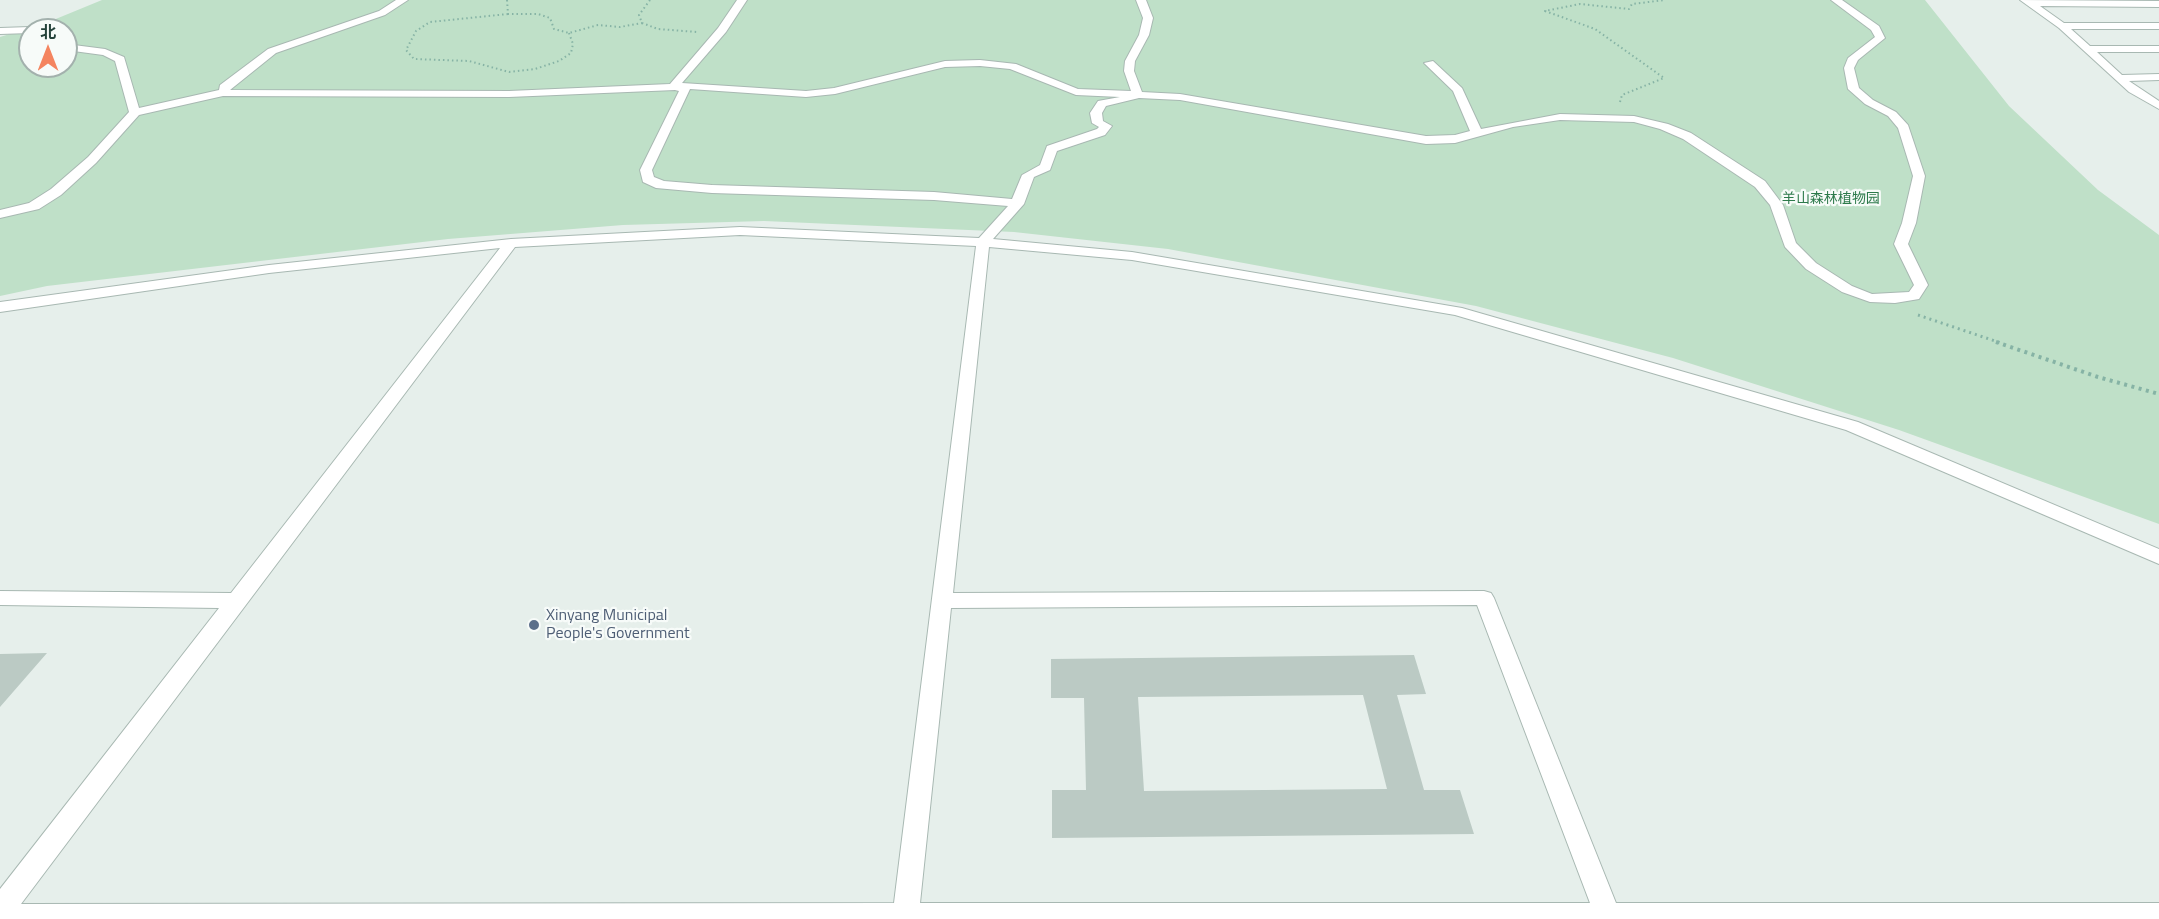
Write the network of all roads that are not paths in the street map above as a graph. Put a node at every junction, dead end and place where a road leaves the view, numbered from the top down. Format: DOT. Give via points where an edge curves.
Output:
graph roads {
  1 [pos="403,0"];
  2 [pos="742,0"];
  3 [pos="1141,0"];
  4 [pos="1836,0"];
  5 [pos="2027,1"];
  6 [pos="2159,4"];
  7 [pos="2062,26"];
  8 [pos="2159,26"];
  9 [pos="18,30"];
  10 [pos="0,31"];
  11 [pos="78,49"];
  12 [pos="2159,49"];
  13 [pos="2089,50"];
  14 [pos="1429,63"];
  15 [pos="2159,77"];
  16 [pos="2120,78"];
  17 [pos="674,86"];
  18 [pos="225,92"];
  19 [pos="1138,95"];
  20 [pos="2159,106"];
  21 [pos="135,112"];
  22 [pos="1477,133"];
  23 [pos="1017,204"];
  24 [pos="0,214"];
  25 [pos="511,243"];
  26 [pos="983,243"];
  27 [pos="0,307"];
  28 [pos="2159,557"];
  29 [pos="0,598"];
  30 [pos="237,601"];
  31 [pos="942,601"];
  32 [pos="0,910"];
  33 [pos="2159,915"];
  34 [pos="0,916"];
  35 [pos="905,917"];
  36 [pos="1608,917"];
  1 -- 18 [label="street" via="382,13 272,51 224,87"];
  2 -- 17 [label="street"];
  3 -- 19 [label="street" via="1148,18 1129,71"];
  4 -- 22 [label="street" via="1875,28 1880,38 1853,57 1849,68 1854,89 1892,114 1904,127 1919,176 1901,244 1921,285 1914,296 1870,298 1847,289 1811,266 1790,244 1776,205 1760,184 1687,136 1664,126 1616,117 1560,117"];
  5 -- 6 [label="street"];
  5 -- 7 [label="street"];
  7 -- 8 [label="street"];
  7 -- 13 [label="street"];
  9 -- 10 [label="street"];
  11 -- 21 [label="street" via="105,52 120,59"];
  12 -- 13 [label="street"];
  13 -- 16 [label="street"];
  14 -- 22 [label="street" via="1458,90"];
  15 -- 16 [label="street"];
  16 -- 20 [label="street"];
  17 -- 18 [label="street" via="509,94"];
  17 -- 19 [label="street" via="806,94 835,91 945,64 980,63 1012,66 1076,92"];
  17 -- 23 [label="street" via="685,90 646,170 648,179 661,185 945,197"];
  18 -- 21 [label="street"];
  19 -- 22 [label="street" via="1254,108 1425,140 1455,139"];
  19 -- 23 [label="street" via="1098,106 1098,123 1106,126 1101,132 1051,150 1046,167 1028,175"];
  21 -- 24 [label="street" via="92,160 56,192 34,206"];
  23 -- 26 [label="street"];
  25 -- 26 [label="street" via="740,231"];
  25 -- 27 [label="street" via="269,269"];
  25 -- 30 [label="street"];
  26 -- 28 [label="street" via="1132,256 1457,311 1852,426"];
  26 -- 31 [label="street"];
  29 -- 30 [label="street"];
  30 -- 32 [label="street"];
  31 -- 35 [label="street"];
  31 -- 36 [label="street" via="1484,598"];
  33 -- 36 [label="street"];
  34 -- 35 [label="street"];
  35 -- 36 [label="street"];
}
